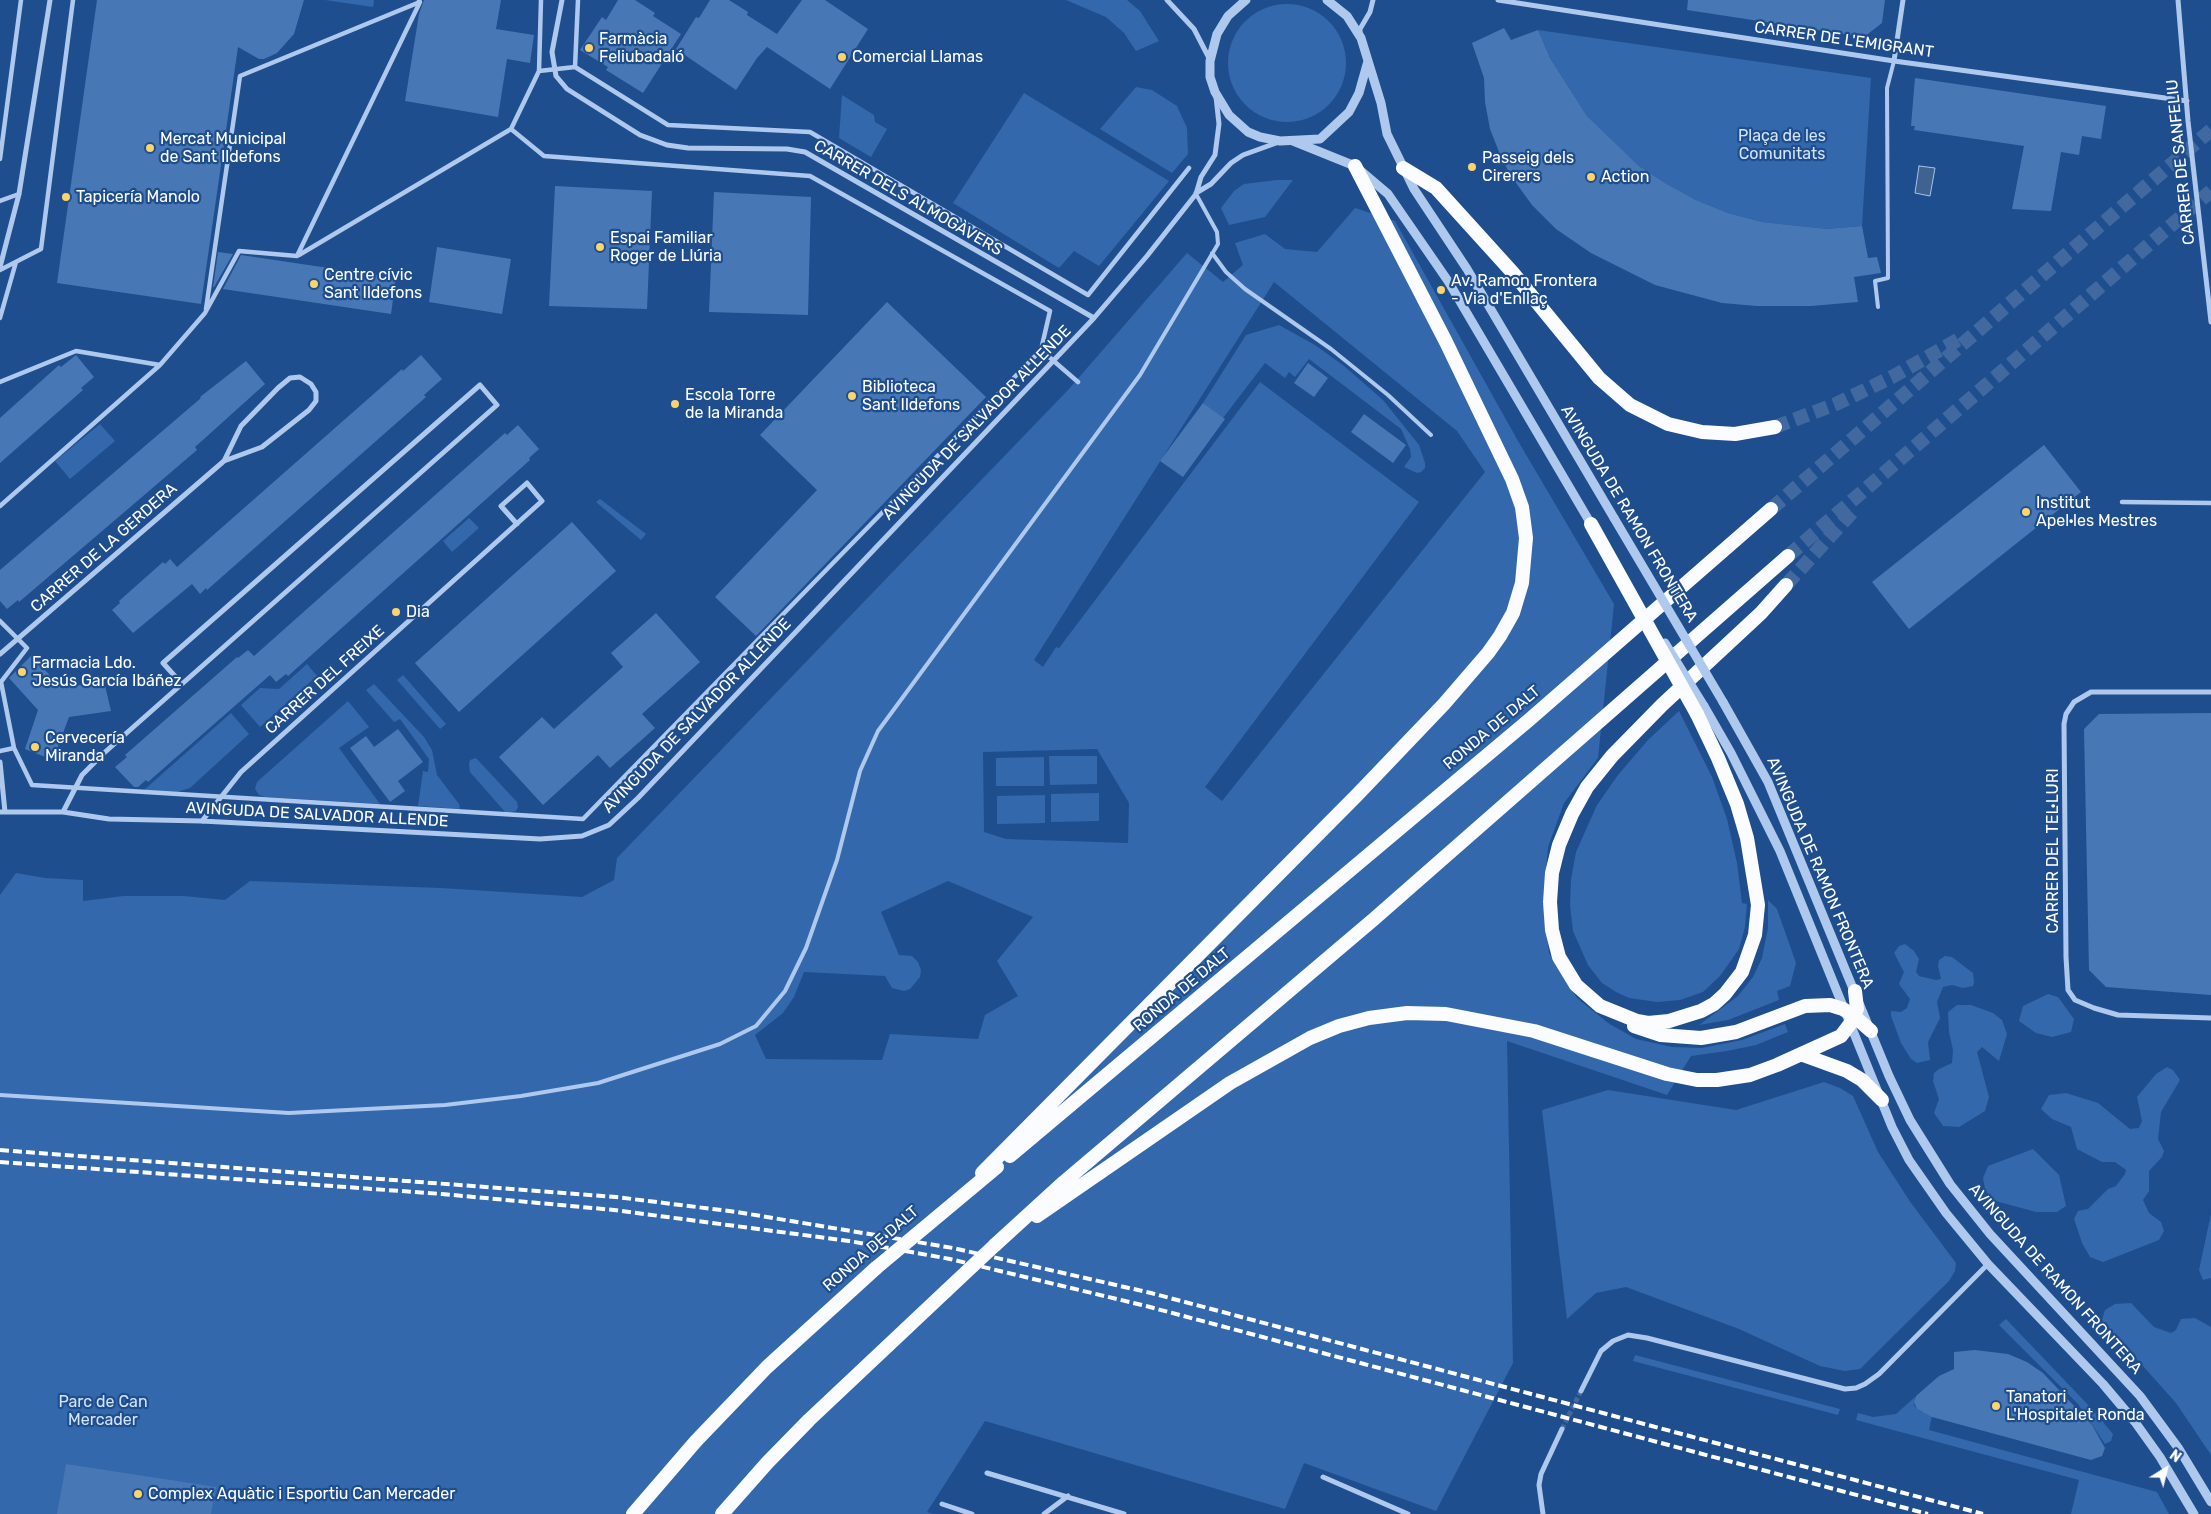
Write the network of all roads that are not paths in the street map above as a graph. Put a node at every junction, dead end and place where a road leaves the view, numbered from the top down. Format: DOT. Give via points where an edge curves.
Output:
graph roads {
  1 [pos="22,0"];
  2 [pos="50,0"];
  3 [pos="73,0"];
  4 [pos="541,0"];
  5 [pos="562,0"];
  6 [pos="578,0"];
  7 [pos="1168,0"];
  8 [pos="1246,0"];
  9 [pos="1327,0"];
  10 [pos="1373,0"];
  11 [pos="1498,0"];
  12 [pos="1903,0"];
  13 [pos="2178,0"];
  14 [pos="419,1"];
  15 [pos="1361,38"];
  16 [pos="1210,61"];
  17 [pos="1368,61"];
  18 [pos="1894,61"];
  19 [pos="575,67"];
  20 [pos="554,69"];
  21 [pos="539,71"];
  22 [pos="1215,92"];
  23 [pos="2187,101"];
  24 [pos="510,129"];
  25 [pos="1280,141"];
  26 [pos="1293,141"];
  27 [pos="0,158"];
  28 [pos="1355,166"];
  29 [pos="1189,168"];
  30 [pos="1403,168"];
  31 [pos="19,194"];
  32 [pos="1196,194"];
  33 [pos="0,201"];
  34 [pos="1212,253"];
  35 [pos="297,256"];
  36 [pos="16,262"];
  37 [pos="0,269"];
  38 [pos="1878,306"];
  39 [pos="205,313"];
  40 [pos="0,318"];
  41 [pos="1094,318"];
  42 [pos="2211,322"];
  43 [pos="1041,350"];
  44 [pos="1054,361"];
  45 [pos="160,365"];
  46 [pos="0,382"];
  47 [pos="1078,382"];
  48 [pos="1775,427"];
  49 [pos="1431,435"];
  50 [pos="224,461"];
  51 [pos="2122,502"];
  52 [pos="2211,503"];
  53 [pos="0,506"];
  54 [pos="1771,509"];
  55 [pos="517,524"];
  56 [pos="1591,524"];
  57 [pos="1788,556"];
  58 [pos="1786,585"];
  59 [pos="0,621"];
  60 [pos="17,639"];
  61 [pos="0,654"];
  62 [pos="182,684"];
  63 [pos="2211,692"];
  64 [pos="1700,710"];
  65 [pos="14,748"];
  66 [pos="0,751"];
  67 [pos="0,762"];
  68 [pos="74,788"];
  69 [pos="222,797"];
  70 [pos="3,812"];
  71 [pos="63,812"];
  72 [pos="202,821"];
  73 [pos="1856,991"];
  74 [pos="1600,1006"];
  75 [pos="1849,1016"];
  76 [pos="2211,1018"];
  77 [pos="1870,1031"];
  78 [pos="1803,1055"];
  79 [pos="0,1095"];
  80 [pos="1882,1100"];
  81 [pos="994,1166"];
  82 [pos="995,1245"];
  83 [pos="1988,1264"];
  84 [pos="1581,1391"];
  85 [pos="1562,1429"];
  86 [pos="987,1473"];
  87 [pos="1323,1478"];
  88 [pos="1068,1496"];
  89 [pos="2211,1502"];
  90 [pos="942,1504"];
  91 [pos="633,1514"];
  92 [pos="722,1514"];
  93 [pos="972,1514"];
  94 [pos="1044,1514"];
  95 [pos="1124,1514"];
  96 [pos="1408,1514"];
  97 [pos="1543,1514"];
  98 [pos="2194,1514"];
  1 -- 27 [label="street"];
  2 -- 31 [label="street"];
  3 -- 36 [label="street" via="41,249"];
  4 -- 21 [label="street"];
  5 -- 20 [label="street" via="552,52"];
  6 -- 19 [label="street"];
  7 -- 16 [label="street" via="1194,29"];
  8 -- 16 [label="street" via="1228,16 1217,34"];
  9 -- 15 [label="street, AVINGUDA DE RAMON FRONTERA" via="1347,16"];
  10 -- 15 [label="street" via="1360,28"];
  11 -- 18 [label="street, CARRER DE L'EMIGRANT"];
  12 -- 18 [label="street"];
  13 -- 23 [label="street, CARRER DE SANFELIU"];
  14 -- 35 [label="street"];
  14 -- 39 [label="street" via="240,76"];
  15 -- 17 [label="street, AVINGUDA DE RAMON FRONTERA"];
  16 -- 22 [label="street" via="1210,77"];
  17 -- 26 [label="street" via="1359,93 1349,112 1320,139"];
  17 -- 30 [label="street, AVINGUDA DE RAMON FRONTERA" via="1387,134"];
  18 -- 23 [label="street, CARRER DE L'EMIGRANT"];
  18 -- 38 [label="lane" via="1887,88 1888,278 1875,281"];
  19 -- 20 [label="street"];
  19 -- 29 [label="street" via="668,125 810,132 1088,295"];
  20 -- 21 [label="street"];
  20 -- 41 [label="street, CARRER DELS ALMOGÀVERS" via="567,89 653,141 688,148 787,149 815,157"];
  21 -- 24 [label="street"];
  22 -- 25 [label="street" via="1229,116 1248,132"];
  22 -- 32 [label="street, AVINGUDA DE SALVADOR ALLENDE" via="1219,124 1215,155"];
  23 -- 42 [label="street, CARRER DE SANFELIU"];
  24 -- 35 [label="street"];
  24 -- 43 [label="street" via="544,156 810,176 1050,311"];
  25 -- 26 [label="street"];
  25 -- 32 [label="street, AVINGUDA DE SALVADOR ALLENDE" via="1243,155"];
  26 -- 28 [label="street"];
  28 -- 56 [label="street" via="1388,194 1448,281"];
  28 -- 81 [label="highway" via="1446,342 1512,479 1522,507 1526,538 1522,583 1513,613 1492,648 1444,704"];
  30 -- 48 [label="highway" via="1436,188 1513,273 1599,378 1630,405 1656,419 1702,432 1735,434"];
  30 -- 73 [label="street, AVINGUDA DE RAMON FRONTERA, bridge" via="1467,269 1768,782"];
  31 -- 33 [label="street"];
  31 -- 37 [label="street"];
  32 -- 34 [label="lane" via="1216,232 1218,244"];
  32 -- 41 [label="street, AVINGUDA DE SALVADOR ALLENDE"];
  34 -- 49 [label="lane" via="1226,272 1245,289 1331,349"];
  34 -- 79 [label="lane" via="1140,375 878,731 860,770 837,860 806,948 785,991 756,1026 720,1044 598,1082 445,1105 289,1113"];
  35 -- 39 [label="street" via="239,251"];
  36 -- 37 [label="street"];
  36 -- 40 [label="street"];
  39 -- 45 [label="street"];
  41 -- 44 [label="street, AVINGUDA DE SALVADOR ALLENDE"];
  43 -- 44 [label="street"];
  43 -- 69 [label="street" via="583,819"];
  44 -- 47 [label="street"];
  44 -- 72 [label="street, AVINGUDA DE SALVADOR ALLENDE" via="610,824 582,836 540,839"];
  45 -- 46 [label="street" via="76,351"];
  45 -- 53 [label="street"];
  50 -- 50 [label="street, CARRER DE LA GERDERA" via="262,447 309,410 316,402 316,392 311,384 300,377 290,378 278,388 241,426"];
  50 -- 60 [label="street, CARRER DE LA GERDERA"];
  51 -- 52 [label="street"];
  54 -- 81 [label="highway, RONDA DE DALT" via="1522,726"];
  55 -- 55 [label="street, CARRER DEL FREIXE" via="542,501 527,483 501,506"];
  55 -- 69 [label="street, CARRER DEL FREIXE" via="241,772"];
  56 -- 64 [label="highway, bridge"];
  57 -- 82 [label="highway" via="1381,913 1064,1182"];
  58 -- 74 [label="highway" via="1612,756 1572,814 1552,873 1552,930 1566,971 1576,985"];
  59 -- 60 [label="street"];
  60 -- 61 [label="street, CARRER DE LA GERDERA"];
  60 -- 65 [label="street" via="27,648 1,682"];
  62 -- 62 [label="street" via="163,663 480,385 497,405"];
  62 -- 68 [label="street" via="82,775"];
  63 -- 76 [label="street, CARRER DEL TEL·LURI" via="2091,692 2074,702 2064,724 2068,990 2075,1000 2118,1015"];
  64 -- 74 [label="highway" via="1747,838 1758,905 1752,948 1742,972 1725,994 1695,1014 1648,1023"];
  64 -- 75 [label="street, AVINGUDA DE RAMON FRONTERA" via="1731,754 1780,851"];
  65 -- 66 [label="street"];
  65 -- 68 [label="street" via="32,785"];
  67 -- 70 [label="street"];
  68 -- 69 [label="street"];
  68 -- 71 [label="street"];
  69 -- 72 [label="street, CARRER DEL FREIXE"];
  70 -- 71 [label="street, AVINGUDA DE SALVADOR ALLENDE"];
  71 -- 72 [label="street, AVINGUDA DE SALVADOR ALLENDE" via="109,819"];
  73 -- 75 [label="highway" via="1857,1009"];
  73 -- 77 [label="street, AVINGUDA DE RAMON FRONTERA"];
  74 -- 75 [label="highway" via="1644,1030 1681,1038 1707,1038 1736,1032 1805,1006 1830,1005"];
  75 -- 77 [label="highway"];
  75 -- 78 [label="highway" via="1841,1036"];
  75 -- 80 [label="street, AVINGUDA DE RAMON FRONTERA"];
  77 -- 89 [label="street, AVINGUDA DE RAMON FRONTERA" via="1910,1120 1950,1184 1990,1234 2140,1396 2179,1449"];
  78 -- 80 [label="highway" via="1847,1071 1862,1080"];
  78 -- 82 [label="highway" via="1750,1075 1697,1080 1490,1021 1446,1014 1408,1013 1369,1018 1310,1038 1270,1059 1169,1123"];
  80 -- 83 [label="street, AVINGUDA DE RAMON FRONTERA" via="1909,1160 1946,1213"];
  81 -- 91 [label="highway, RONDA DE DALT, bridge" via="843,1295 766,1367"];
  82 -- 92 [label="highway, bridge" via="809,1420"];
  83 -- 84 [label="street" via="1879,1374 1856,1388 1846,1389 1628,1335 1613,1341 1602,1351"];
  83 -- 98 [label="street, AVINGUDA DE RAMON FRONTERA" via="2135,1422"];
  85 -- 97 [label="street" via="1541,1474"];
  86 -- 88 [label="street"];
  87 -- 96 [label="street"];
  88 -- 94 [label="street"];
  88 -- 95 [label="street"];
  90 -- 93 [label="street"];
}
